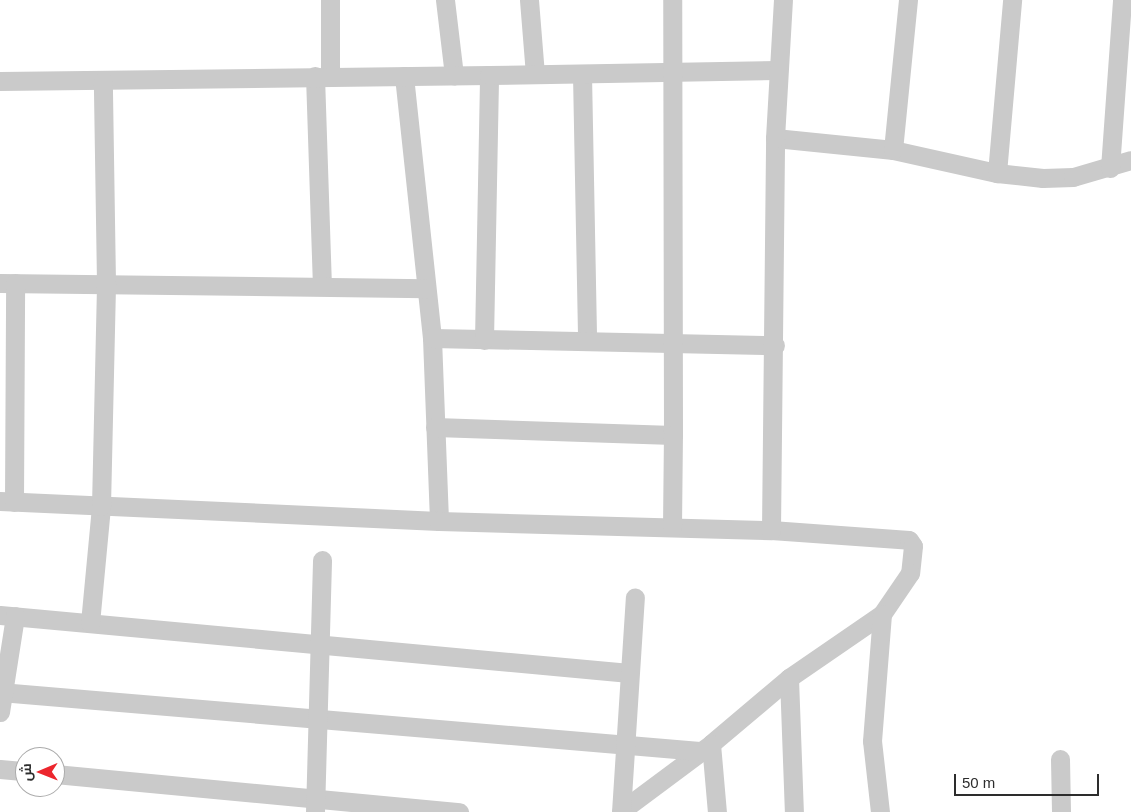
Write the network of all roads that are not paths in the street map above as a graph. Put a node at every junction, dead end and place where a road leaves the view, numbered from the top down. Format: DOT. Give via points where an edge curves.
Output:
graph roads {
  1 [pos="330,0"];
  2 [pos="445,0"];
  3 [pos="529,0"];
  4 [pos="672,0"];
  5 [pos="783,0"];
  6 [pos="908,0"];
  7 [pos="1012,0"];
  8 [pos="1122,0"];
  9 [pos="777,70"];
  10 [pos="671,71"];
  11 [pos="535,74"];
  12 [pos="582,74"];
  13 [pos="454,75"];
  14 [pos="489,75"];
  15 [pos="322,76"];
  16 [pos="404,76"];
  17 [pos="103,81"];
  18 [pos="0,82"];
  19 [pos="775,138"];
  20 [pos="893,150"];
  21 [pos="1131,160"];
  22 [pos="1110,168"];
  23 [pos="997,173"];
  24 [pos="8,283"];
  25 [pos="106,283"];
  26 [pos="322,286"];
  27 [pos="426,288"];
  28 [pos="432,338"];
  29 [pos="484,340"];
  30 [pos="587,340"];
  31 [pos="672,343"];
  32 [pos="775,345"];
  33 [pos="435,428"];
  34 [pos="673,435"];
  35 [pos="7,501"];
  36 [pos="101,506"];
  37 [pos="439,521"];
  38 [pos="672,527"];
  39 [pos="771,530"];
  40 [pos="322,560"];
  41 [pos="635,597"];
  42 [pos="882,614"];
  43 [pos="8,615"];
  44 [pos="90,623"];
  45 [pos="319,645"];
  46 [pos="629,673"];
  47 [pos="789,678"];
  48 [pos="2,692"];
  49 [pos="0,712"];
  50 [pos="318,720"];
  51 [pos="624,747"];
  52 [pos="705,748"];
  53 [pos="1060,759"];
  54 [pos="0,769"];
  55 [pos="15,770"];
  56 [pos="65,775"];
  57 [pos="315,805"];
  58 [pos="459,812"];
  59 [pos="621,812"];
  60 [pos="717,812"];
  61 [pos="794,812"];
  62 [pos="880,812"];
  63 [pos="1061,812"];
  1 -- 15 [label="street"];
  2 -- 13 [label="street"];
  3 -- 11 [label="street"];
  4 -- 10 [label="street"];
  5 -- 9 [label="street"];
  6 -- 20 [label="street"];
  7 -- 23 [label="street"];
  8 -- 22 [label="street"];
  9 -- 10 [label="street"];
  9 -- 19 [label="street"];
  10 -- 12 [label="street"];
  10 -- 31 [label="street"];
  11 -- 12 [label="street"];
  11 -- 14 [label="street"];
  12 -- 30 [label="street"];
  13 -- 14 [label="street"];
  13 -- 16 [label="street"];
  14 -- 29 [label="street"];
  15 -- 16 [label="street"];
  15 -- 17 [label="street"];
  15 -- 26 [label="street"];
  16 -- 27 [label="street"];
  17 -- 18 [label="street"];
  17 -- 25 [label="street"];
  19 -- 20 [label="street"];
  19 -- 32 [label="street"];
  20 -- 23 [label="street"];
  21 -- 22 [label="street"];
  22 -- 23 [label="street" via="1073,177"];
  24 -- 25 [label="street"];
  24 -- 35 [label="street"];
  25 -- 26 [label="street"];
  25 -- 36 [label="street"];
  26 -- 27 [label="street"];
  27 -- 28 [label="street"];
  28 -- 29 [label="street"];
  28 -- 33 [label="street"];
  29 -- 30 [label="street"];
  30 -- 31 [label="street"];
  31 -- 32 [label="street"];
  31 -- 34 [label="street"];
  32 -- 39 [label="street"];
  33 -- 34 [label="street"];
  33 -- 37 [label="street"];
  34 -- 38 [label="street"];
  35 -- 36 [label="street"];
  36 -- 37 [label="street"];
  36 -- 44 [label="street"];
  37 -- 38 [label="street"];
  38 -- 39 [label="street"];
  39 -- 42 [label="street" via="908,540 913,546 910,573"];
  40 -- 45 [label="street"];
  41 -- 46 [label="street"];
  42 -- 47 [label="street"];
  42 -- 62 [label="street" via="872,694"];
  43 -- 44 [label="street"];
  43 -- 48 [label="street"];
  44 -- 45 [label="street"];
  45 -- 46 [label="street"];
  45 -- 50 [label="street"];
  46 -- 51 [label="street"];
  47 -- 52 [label="street"];
  47 -- 61 [label="street"];
  48 -- 49 [label="street"];
  48 -- 50 [label="street"];
  50 -- 51 [label="street"];
  50 -- 57 [label="street"];
  51 -- 52 [label="street"];
  51 -- 59 [label="street"];
  52 -- 59 [label="street"];
  52 -- 60 [label="street"];
  53 -- 63 [label="street"];
  54 -- 55 [label="street"];
  56 -- 57 [label="street"];
  57 -- 58 [label="street"];
}
